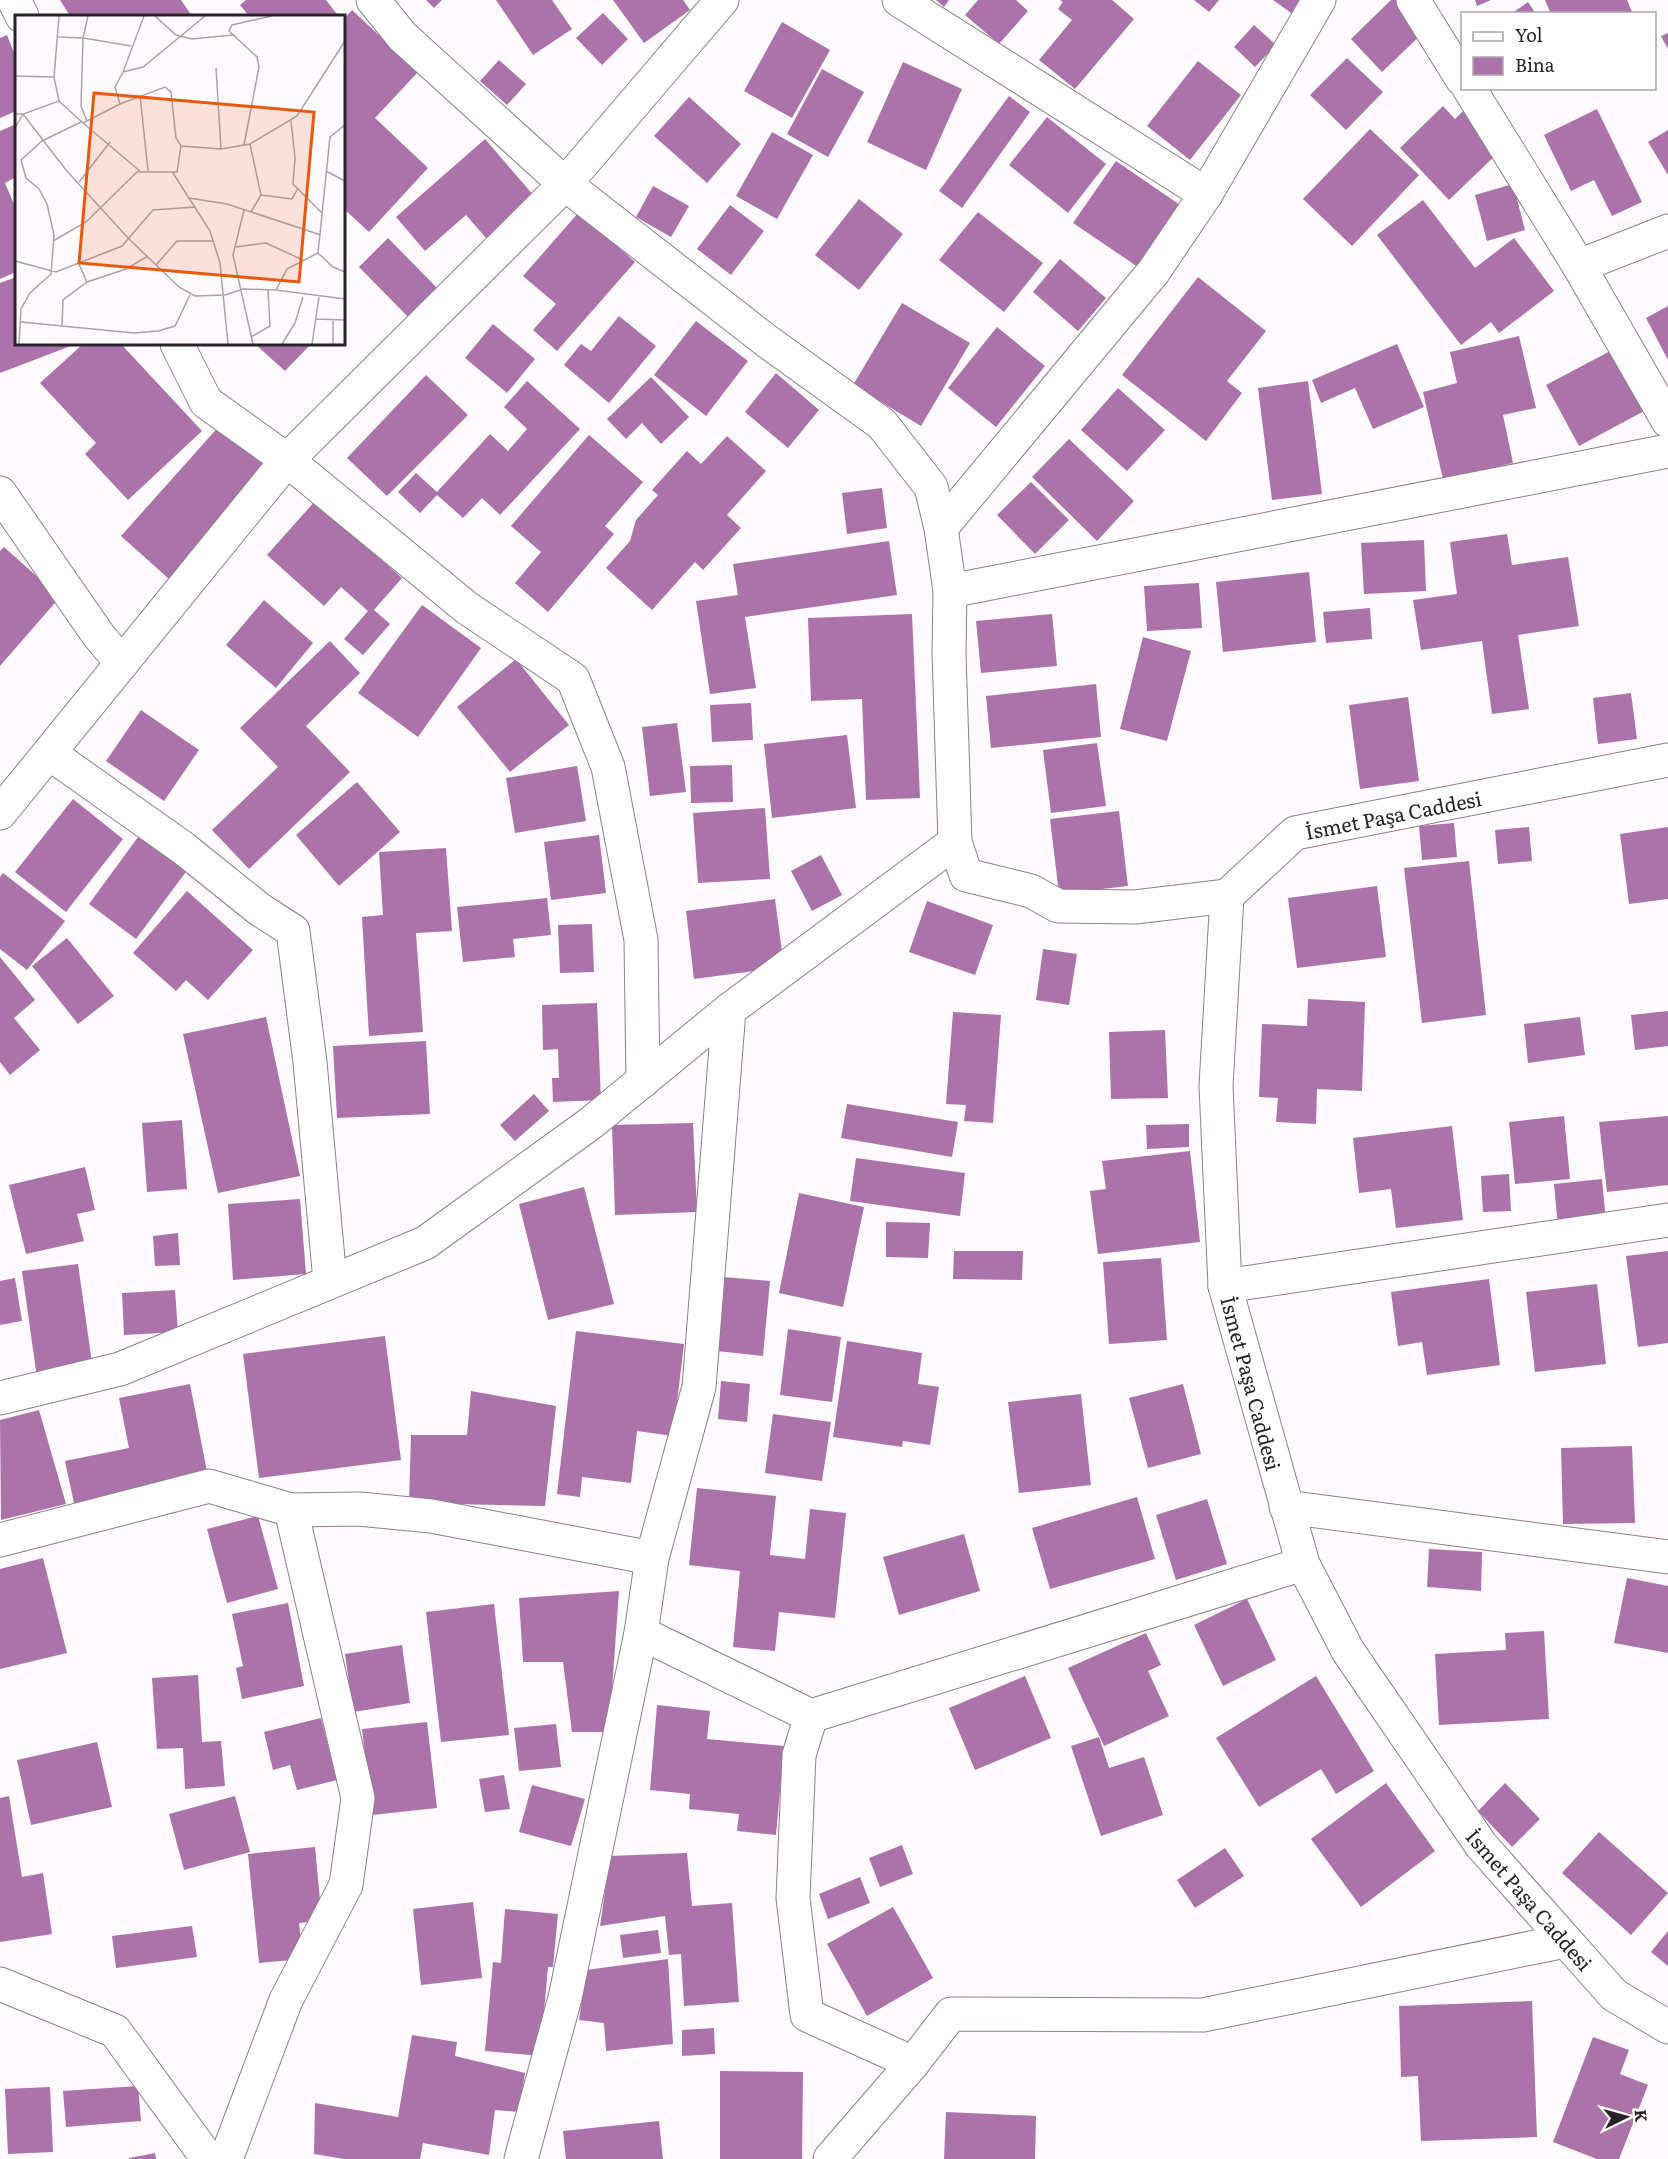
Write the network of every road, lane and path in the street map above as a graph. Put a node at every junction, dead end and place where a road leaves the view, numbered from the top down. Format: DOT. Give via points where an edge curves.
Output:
graph roads {
  1 [pos="14,0"];
  2 [pos="373,0"];
  3 [pos="722,0"];
  4 [pos="899,0"];
  5 [pos="1319,0"];
  6 [pos="1413,0"];
  7 [pos="22,15"];
  8 [pos="1461,76"];
  9 [pos="1470,90"];
  10 [pos="565,184"];
  11 [pos="1206,194"];
  12 [pos="1668,231"];
  13 [pos="1579,266"];
  14 [pos="178,345"];
  15 [pos="1668,421"];
  16 [pos="1668,451"];
  17 [pos="287,460"];
  18 [pos="0,493"];
  19 [pos="940,528"];
  20 [pos="950,591"];
  21 [pos="122,663"];
  22 [pos="49,753"];
  23 [pos="1668,760"];
  24 [pos="0,813"];
  25 [pos="955,842"];
  26 [pos="1227,896"];
  27 [pos="729,1010"];
  28 [pos="643,1081"];
  29 [pos="1668,1220"];
  30 [pos="330,1281"];
  31 [pos="1225,1286"];
  32 [pos="0,1398"];
  33 [pos="1286,1507"];
  34 [pos="291,1510"];
  35 [pos="0,1540"];
  36 [pos="1668,1557"];
  37 [pos="652,1558"];
  38 [pos="1303,1564"];
  39 [pos="641,1633"];
  40 [pos="811,1716"];
  41 [pos="1565,1941"];
  42 [pos="0,1984"];
  43 [pos="1668,2027"];
  44 [pos="913,2063"];
  45 [pos="208,2159"];
  46 [pos="226,2159"];
  47 [pos="521,2159"];
  48 [pos="830,2159"];
  1 -- 7 [label="street"];
  2 -- 10 [label="street" via="402,36"];
  3 -- 10 [label="street"];
  4 -- 11 [label="street"];
  5 -- 11 [label="street"];
  6 -- 8 [label="street"];
  9 -- 13 [label="street"];
  10 -- 17 [label="street"];
  10 -- 19 [label="street" via="768,342 882,424 931,487"];
  11 -- 19 [label="street" via="1154,272"];
  12 -- 13 [label="street"];
  13 -- 15 [label="street"];
  14 -- 17 [label="street" via="206,402"];
  16 -- 20 [label="street"];
  17 -- 21 [label="street"];
  17 -- 28 [label="street" via="468,608 573,679 608,766 641,940"];
  18 -- 21 [label="street"];
  19 -- 20 [label="street"];
  20 -- 25 [label="street"];
  21 -- 22 [label="street"];
  22 -- 24 [label="street"];
  22 -- 30 [label="street" via="293,931 310,1062"];
  23 -- 26 [label="street, İsmet Paşa Caddesi" via="1295,833"];
  25 -- 26 [label="street" via="966,875 1031,891 1058,906 1134,907"];
  25 -- 27 [label="street"];
  26 -- 31 [label="street, İsmet Paşa Caddesi" via="1216,1086"];
  27 -- 28 [label="street"];
  27 -- 37 [label="street" via="699,1387"];
  28 -- 30 [label="street" via="425,1243"];
  29 -- 31 [label="street"];
  30 -- 32 [label="street" via="120,1369"];
  31 -- 33 [label="street, İsmet Paşa Caddesi"];
  33 -- 36 [label="street"];
  33 -- 38 [label="street, İsmet Paşa Caddesi"];
  34 -- 35 [label="street" via="209,1486"];
  34 -- 37 [label="street" via="359,1509 431,1516"];
  34 -- 46 [label="street" via="358,1798 346,1884 286,2000"];
  37 -- 39 [label="street"];
  38 -- 40 [label="street"];
  38 -- 41 [label="street, İsmet Paşa Caddesi" via="1348,1651 1481,1845"];
  39 -- 40 [label="street"];
  39 -- 47 [label="street" via="565,1998"];
  40 -- 44 [label="street" via="799,1755 794,1898 807,2015"];
  41 -- 43 [label="street, İsmet Paşa Caddesi" via="1614,1995"];
  41 -- 44 [label="street" via="1203,2015 951,2014"];
  42 -- 45 [label="street" via="115,2031"];
  44 -- 48 [label="street"];
}
